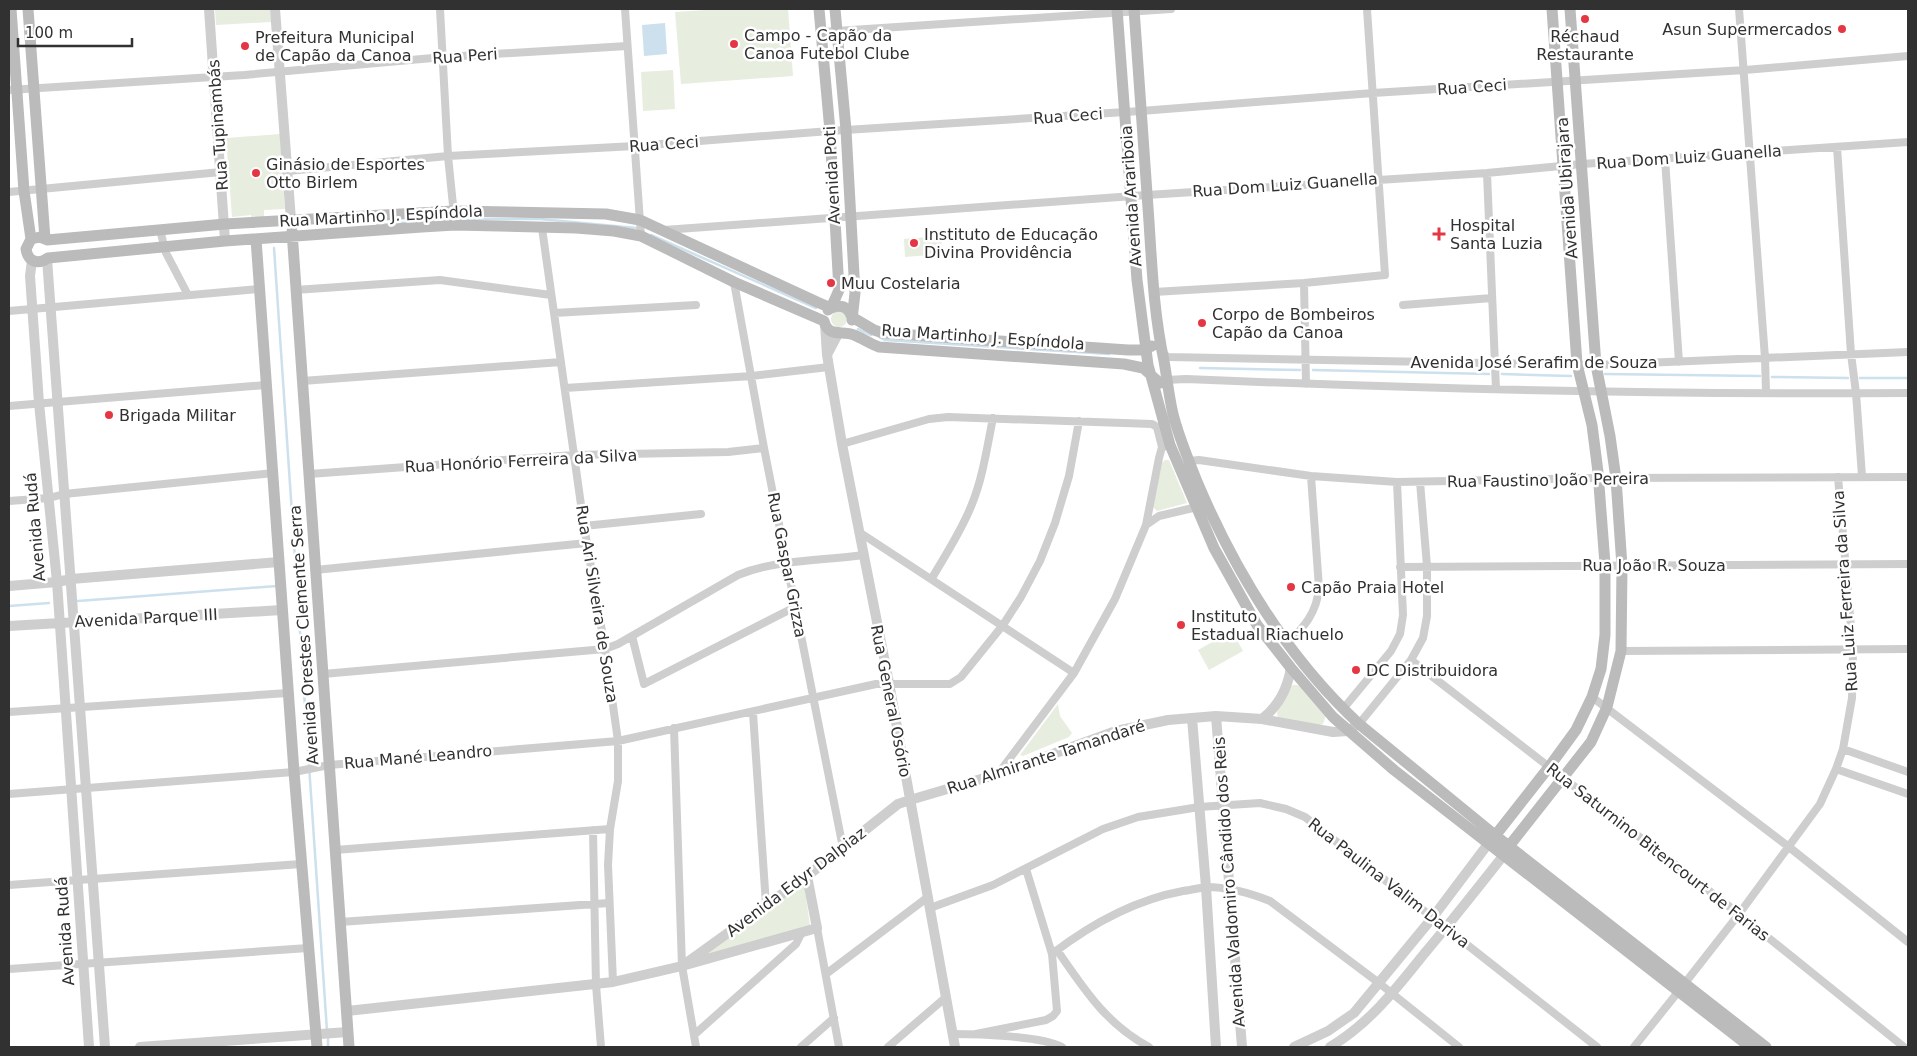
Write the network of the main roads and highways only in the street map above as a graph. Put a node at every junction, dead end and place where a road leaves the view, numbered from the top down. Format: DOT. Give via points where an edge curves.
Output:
graph roads {
  1 [pos="11,9"];
  2 [pos="28,9"];
  3 [pos="819,9"];
  4 [pos="835,9"];
  5 [pos="1552,9"];
  6 [pos="1570,9"];
  7 [pos="1134,10"];
  8 [pos="1117,11"];
  9 [pos="1122,72"];
  10 [pos="1138,72"];
  11 [pos="13,90"];
  12 [pos="1145,171"];
  13 [pos="1129,172"];
  14 [pos="291,220"];
  15 [pos="292,237"];
  16 [pos="31,239"];
  17 [pos="46,239"];
  18 [pos="256,239"];
  19 [pos="1151,252"];
  20 [pos="1135,253"];
  21 [pos="48,258"];
  22 [pos="32,260"];
  23 [pos="1153,279"];
  24 [pos="1137,280"];
  25 [pos="831,308"];
  26 [pos="852,317"];
  27 [pos="825,322"];
  28 [pos="840,334"];
  29 [pos="1146,348"];
  30 [pos="1161,352"];
  31 [pos="1151,375"];
  32 [pos="1166,380"];
  33 [pos="1492,840"];
  34 [pos="1509,846"];
  35 [pos="1503,856"];
  36 [pos="1681,987"];
  37 [pos="316,1047"];
  38 [pos="349,1047"];
  39 [pos="1750,1047"];
  40 [pos="1766,1047"];
  1 -- 11 [label="main road, Avenida Rudá"];
  2 -- 17 [label="main road, Avenida Rudá"];
  3 -- 25 [label="main road, Avenida Poti" via="839,290"];
  4 -- 26 [label="main road, Avenida Poti" via="855,293"];
  5 -- 33 [label="main road, Avenida Ubirajara" via="1577,364 1592,425 1598,478 1605,564 1606,635 1601,669 1576,730"];
  6 -- 34 [label="main road, Avenida Ubirajara" via="1596,365 1616,478 1622,566 1622,651 1607,708 1591,742"];
  7 -- 10 [label="main road, Avenida Arariboia"];
  8 -- 9 [label="main road, Avenida Arariboia"];
  9 -- 10 [label="main road"];
  9 -- 13 [label="main road, Avenida Arariboia"];
  10 -- 12 [label="main road, Avenida Arariboia"];
  11 -- 16 [label="main road, Avenida Rudá"];
  12 -- 13 [label="main road"];
  12 -- 19 [label="main road, Avenida Arariboia"];
  13 -- 20 [label="main road, Avenida Arariboia"];
  14 -- 15 [label="main road, Avenida Orestes Clemente Serra"];
  14 -- 17 [label="main road, Rua Martinho J. Espíndola"];
  14 -- 25 [label="main road, Rua Martinho J. Espíndola" via="454,211 606,214 640,220"];
  15 -- 18 [label="main road, Rua Martinho J. Espíndola"];
  15 -- 27 [label="main road, Rua Martinho J. Espíndola" via="455,226 614,231 641,236"];
  15 -- 38 [label="main road, Avenida Orestes Clemente Serra" via="347,1011 343,1032"];
  16 -- 17 [label="main road, Rua Martinho J. Espíndola"];
  16 -- 22 [label="main road, Avenida Rudá" via="26,248"];
  17 -- 21 [label="main road, Avenida Rudá" via="51,247"];
  18 -- 21 [label="main road, Rua Martinho J. Espíndola"];
  18 -- 37 [label="main road, Avenida Orestes Clemente Serra" via="288,694 299,771 301,864 319,1034"];
  19 -- 20 [label="main road"];
  19 -- 23 [label="main road, Avenida Arariboia"];
  20 -- 24 [label="main road, Avenida Arariboia"];
  21 -- 22 [label="main road, Rua Martinho J. Espíndola" via="38,262"];
  23 -- 24 [label="main road"];
  23 -- 30 [label="main road, Avenida Arariboia"];
  24 -- 29 [label="main road, Avenida Arariboia"];
  25 -- 26 [label="main road, Rua Martinho J. Espíndola" via="844,307"];
  25 -- 27 [label="main road, Avenida Poti"];
  26 -- 28 [label="main road, Avenida Poti" via="852,325"];
  26 -- 29 [label="main road, Rua Martinho J. Espíndola" via="883,333 1128,350"];
  27 -- 28 [label="main road, Rua Martinho J. Espíndola" via="832,333"];
  28 -- 31 [label="main road, Rua Martinho J. Espíndola" via="854,335 879,347 1124,364 1143,368"];
  29 -- 30 [label="main road, Rua Martinho J. Espíndola" via="1154,347"];
  29 -- 31 [label="main road, Avenida Arariboia"];
  30 -- 32 [label="main road, Avenida Arariboia"];
  31 -- 32 [label="main road, Rua Martinho J. Espíndola" via="1160,383"];
  31 -- 33 [label="main road, Avenida Arariboia" via="1166,446 1214,548 1258,624 1291,668 1348,730 1394,770"];
  32 -- 33 [label="main road, Avenida Arariboia" via="1173,415 1206,503 1265,612 1343,709"];
  33 -- 34 [label="main road"];
  33 -- 35 [label="main road"];
  34 -- 35 [label="main road, Avenida Ubirajara"];
  34 -- 36 [label="main road"];
  35 -- 36 [label="main road"];
  36 -- 39 [label="main road"];
  36 -- 40 [label="main road"];
}
